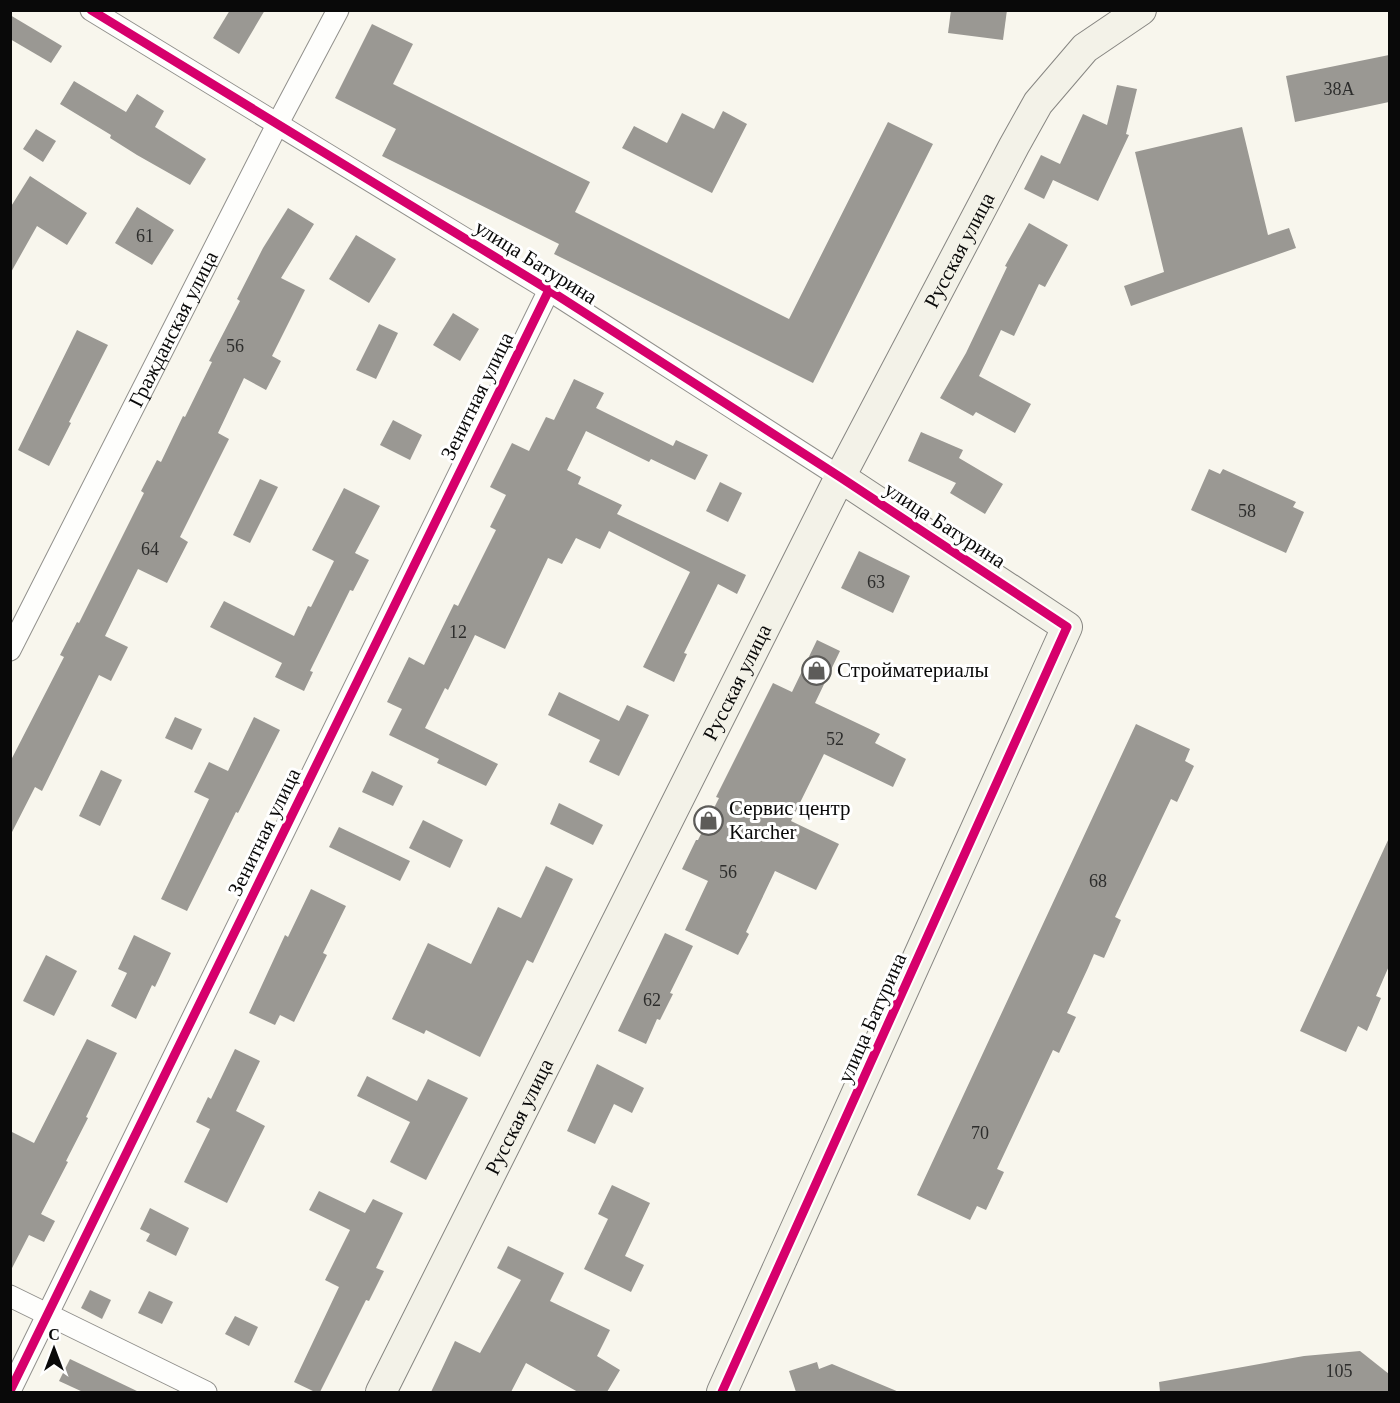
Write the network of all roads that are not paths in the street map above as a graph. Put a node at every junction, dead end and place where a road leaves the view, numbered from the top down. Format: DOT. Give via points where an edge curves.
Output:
graph roads {
  1 [pos="91,10"];
  2 [pos="338,10"];
  3 [pos="1101,10"];
  4 [pos="1141,10"];
  5 [pos="1085,48"];
  6 [pos="277,125"];
  7 [pos="549,290"];
  8 [pos="840,477"];
  9 [pos="10,650"];
  10 [pos="10,1296"];
  11 [pos="48,1316"];
  12 [pos="10,1391"];
  13 [pos="206,1392"];
  14 [pos="381,1392"];
  15 [pos="722,1392"];
  1 -- 6 [label="street, улица Батурина"];
  2 -- 6 [label="street, Гражданская улица"];
  3 -- 5 [label="main road"];
  4 -- 5 [label="main road, Русская улица"];
  5 -- 8 [label="main road, Русская улица" via="1038,103"];
  6 -- 7 [label="street, улица Батурина"];
  6 -- 9 [label="street, Гражданская улица"];
  7 -- 8 [label="street, улица Батурина"];
  7 -- 11 [label="street, Зенитная улица"];
  8 -- 14 [label="main road, Русская улица"];
  8 -- 15 [label="main road, улица Батурина" via="1067,627"];
  10 -- 11 [label="street"];
  11 -- 12 [label="street, Зенитная улица"];
  11 -- 13 [label="street"];
}
